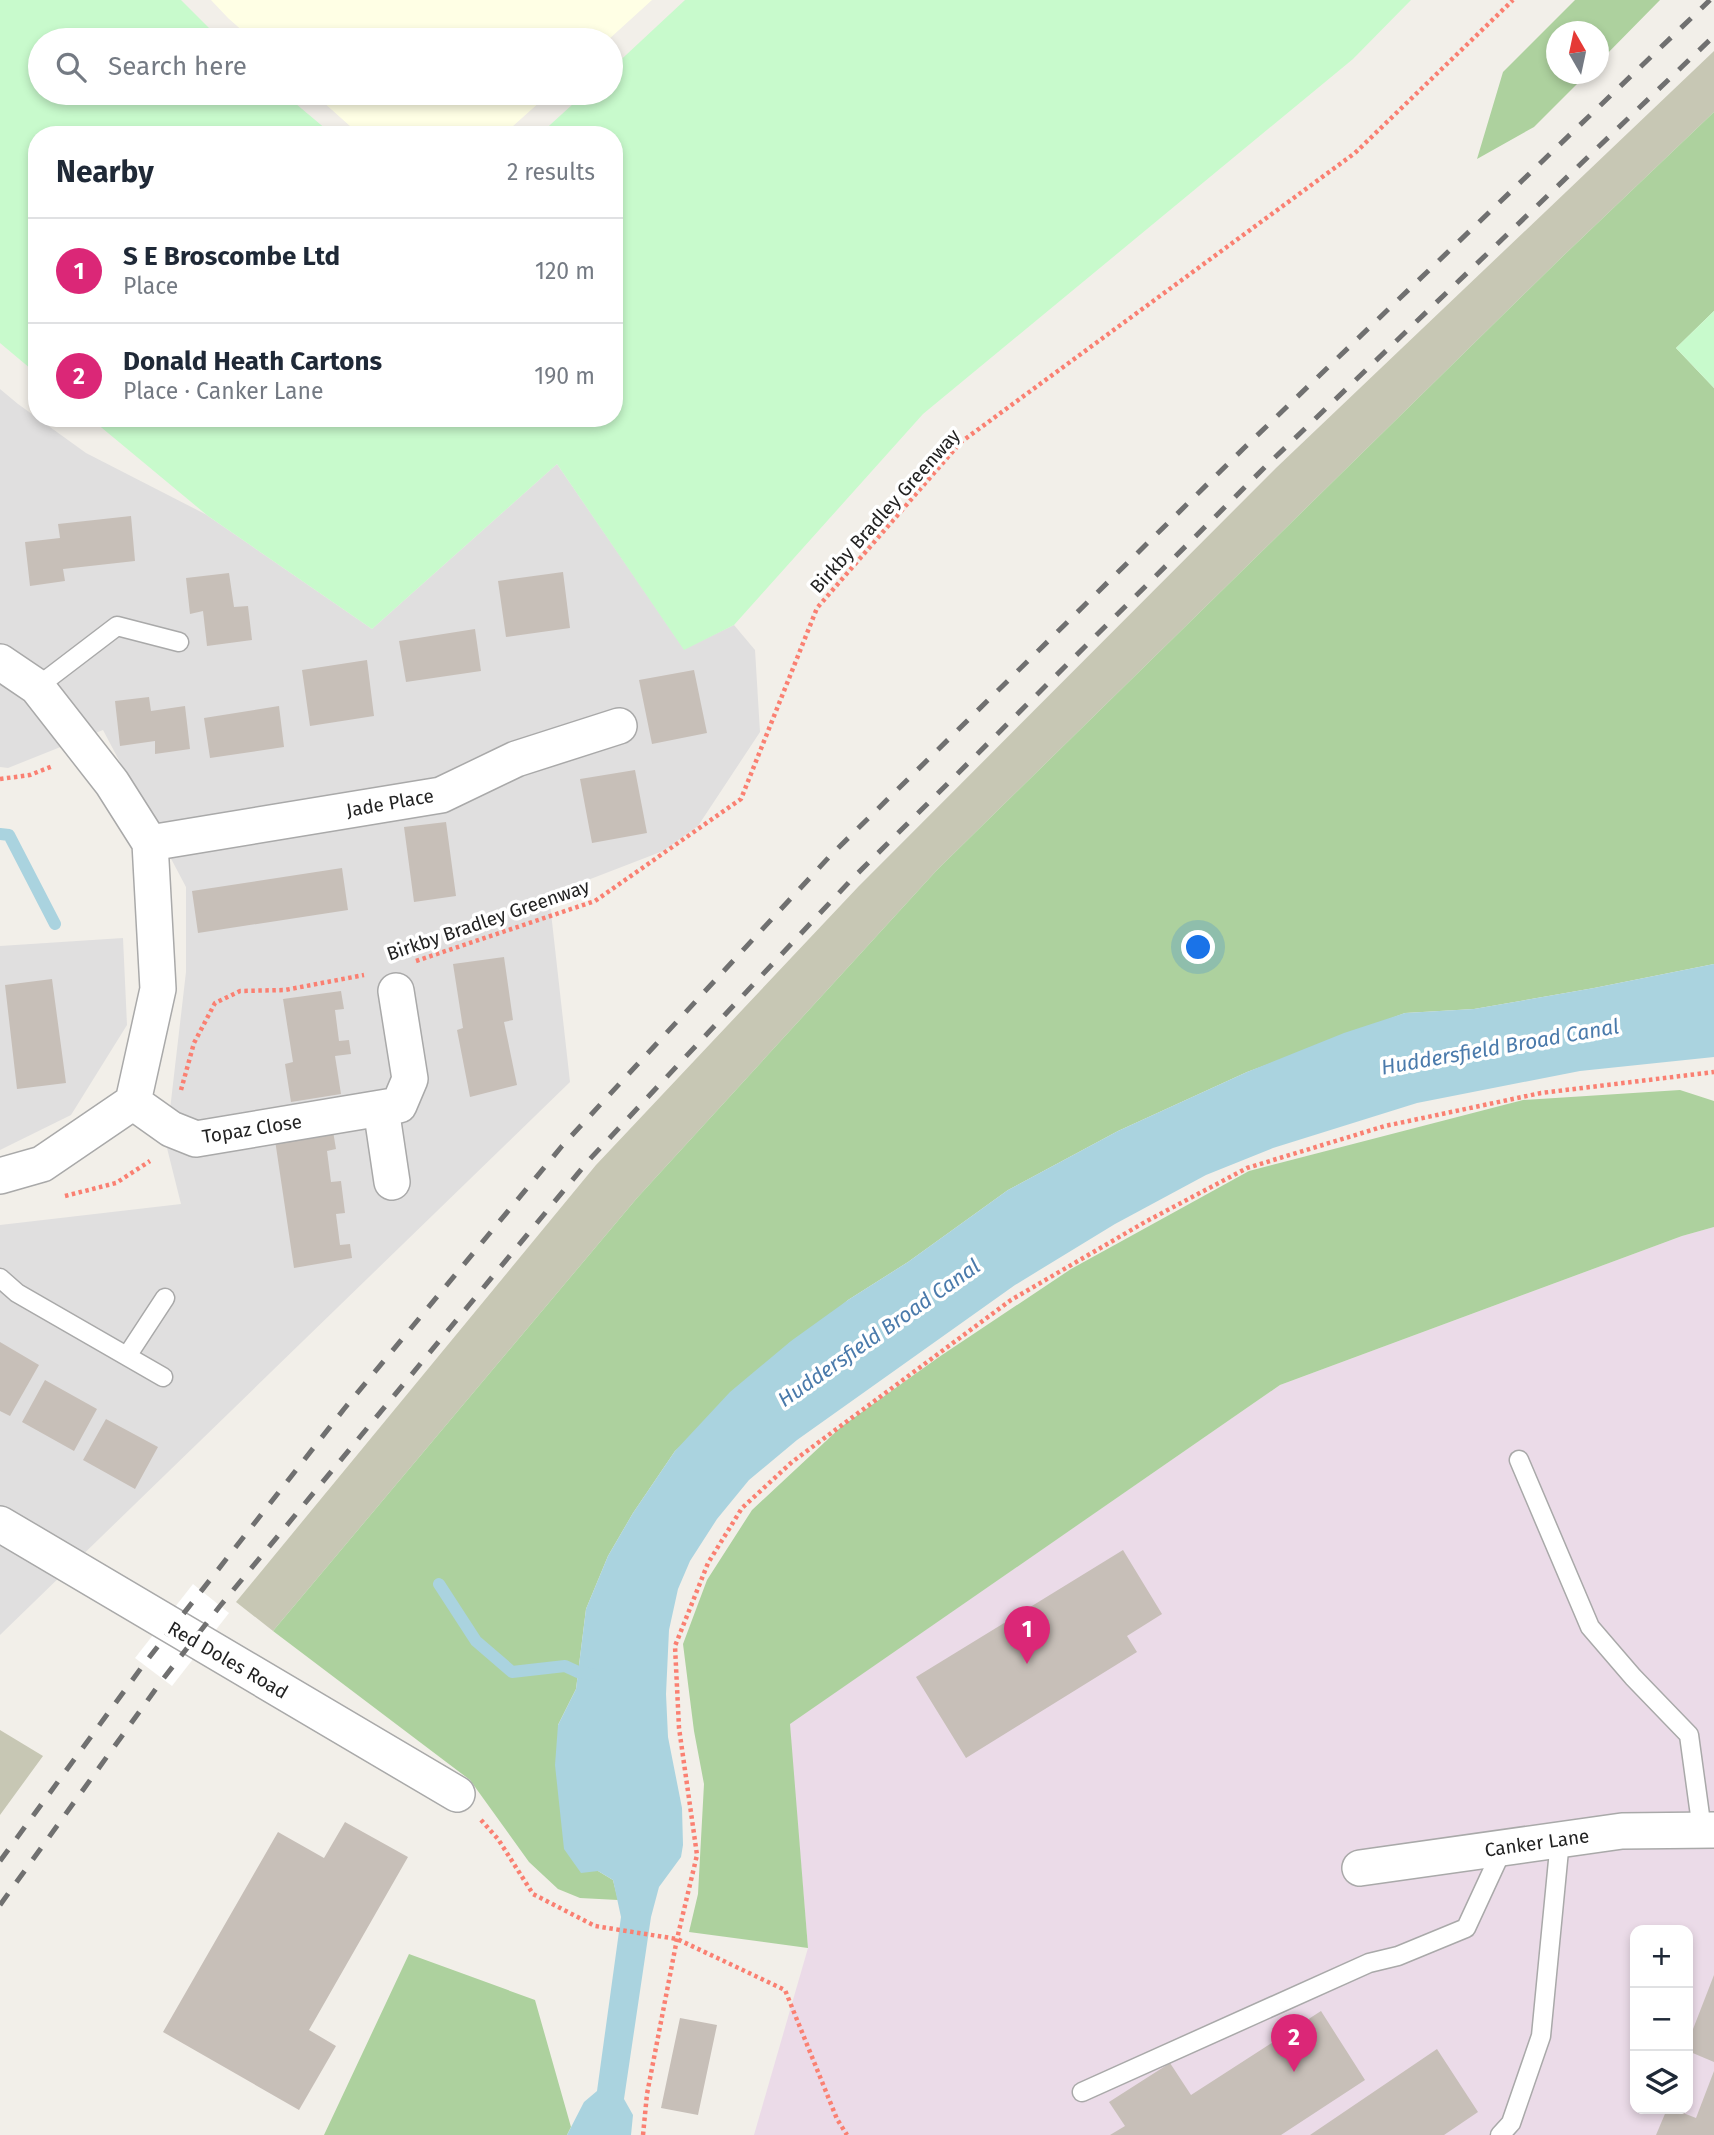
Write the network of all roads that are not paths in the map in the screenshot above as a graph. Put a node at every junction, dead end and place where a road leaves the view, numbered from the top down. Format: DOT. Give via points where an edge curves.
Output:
graph roads {
  1 [pos="178,642"];
  2 [pos="0,662"];
  3 [pos="37,687"];
  4 [pos="619,726"];
  5 [pos="150,843"];
  6 [pos="386,982"];
  7 [pos="132,1102"];
  8 [pos="381,1108"];
  9 [pos="0,1176"];
  10 [pos="392,1182"];
  11 [pos="0,1278"];
  12 [pos="165,1298"];
  13 [pos="127,1356"];
  14 [pos="163,1377"];
  15 [pos="1520,1460"];
  16 [pos="0,1524"];
  17 [pos="457,1794"];
  18 [pos="1708,1830"];
  19 [pos="1560,1840"];
  20 [pos="1503,1848"];
  21 [pos="1360,1868"];
  22 [pos="1082,2092"];
  23 [pos="1500,2135"];
  1 -- 3 [label="lane" via="117,626"];
  2 -- 3 [label="street"];
  3 -- 5 [label="street" via="112,783"];
  4 -- 5 [label="street, Jade Place" via="516,759 441,795"];
  5 -- 7 [label="street" via="158,989"];
  6 -- 8 [label="street, Topaz Close" via="410,1079 400,1105"];
  7 -- 8 [label="street, Topaz Close" via="171,1129 196,1139"];
  7 -- 9 [label="street" via="42,1164"];
  8 -- 10 [label="street"];
  11 -- 13 [label="lane" via="17,1293"];
  12 -- 13 [label="lane"];
  13 -- 14 [label="lane"];
  15 -- 18 [label="lane" via="1590,1627 1689,1735"];
  16 -- 17 [label="street, Red Doles Road"];
  18 -- 19 [label="street, Canker Lane" via="1622,1831"];
  19 -- 20 [label="street, Canker Lane"];
  19 -- 23 [label="lane" via="1541,2036 1511,2123"];
  20 -- 21 [label="street, Canker Lane"];
  20 -- 22 [label="lane" via="1466,1928 1369,1963"];
}
